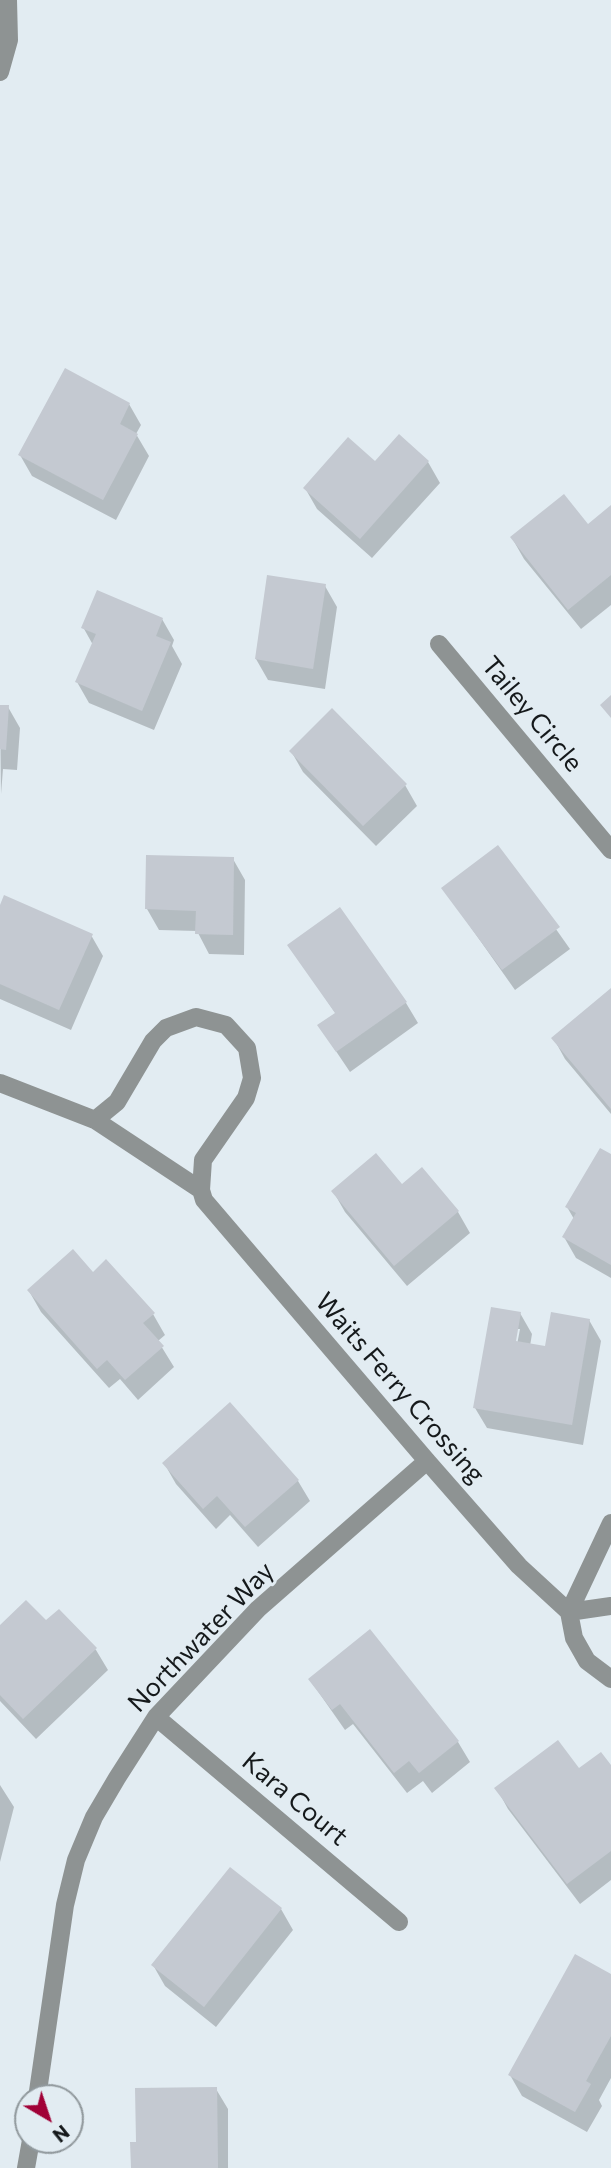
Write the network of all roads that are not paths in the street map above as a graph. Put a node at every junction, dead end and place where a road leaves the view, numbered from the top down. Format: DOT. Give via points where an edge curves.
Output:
graph roads {
  1 [pos="8,0"];
  2 [pos="0,72"];
  3 [pos="439,644"];
  4 [pos="611,850"];
  5 [pos="0,1083"];
  6 [pos="95,1120"];
  7 [pos="201,1190"];
  8 [pos="428,1461"];
  9 [pos="611,1523"];
  10 [pos="611,1606"];
  11 [pos="569,1612"];
  12 [pos="611,1679"];
  13 [pos="156,1717"];
  14 [pos="399,1922"];
  15 [pos="39,2084"];
  1 -- 2 [label="street" via="9,40"];
  3 -- 4 [label="street, Tailey Circle"];
  5 -- 6 [label="street, Waits Ferry Crossing"];
  6 -- 7 [label="street, Waits Ferry Crossing"];
  6 -- 7 [label="street" via="117,1102 153,1041 166,1028 196,1017 226,1025 247,1048 252,1078 246,1098 204,1160"];
  7 -- 8 [label="street, Waits Ferry Crossing" via="204,1200"];
  8 -- 11 [label="street, Waits Ferry Crossing" via="519,1566"];
  8 -- 13 [label="street, Northwater Way" via="258,1609"];
  9 -- 11 [label="street"];
  10 -- 11 [label="street"];
  11 -- 12 [label="street" via="574,1638 587,1661"];
  13 -- 14 [label="street, Kara Court"];
  13 -- 15 [label="street, Northwater Way" via="94,1818 76,1860 65,1905"];
}
